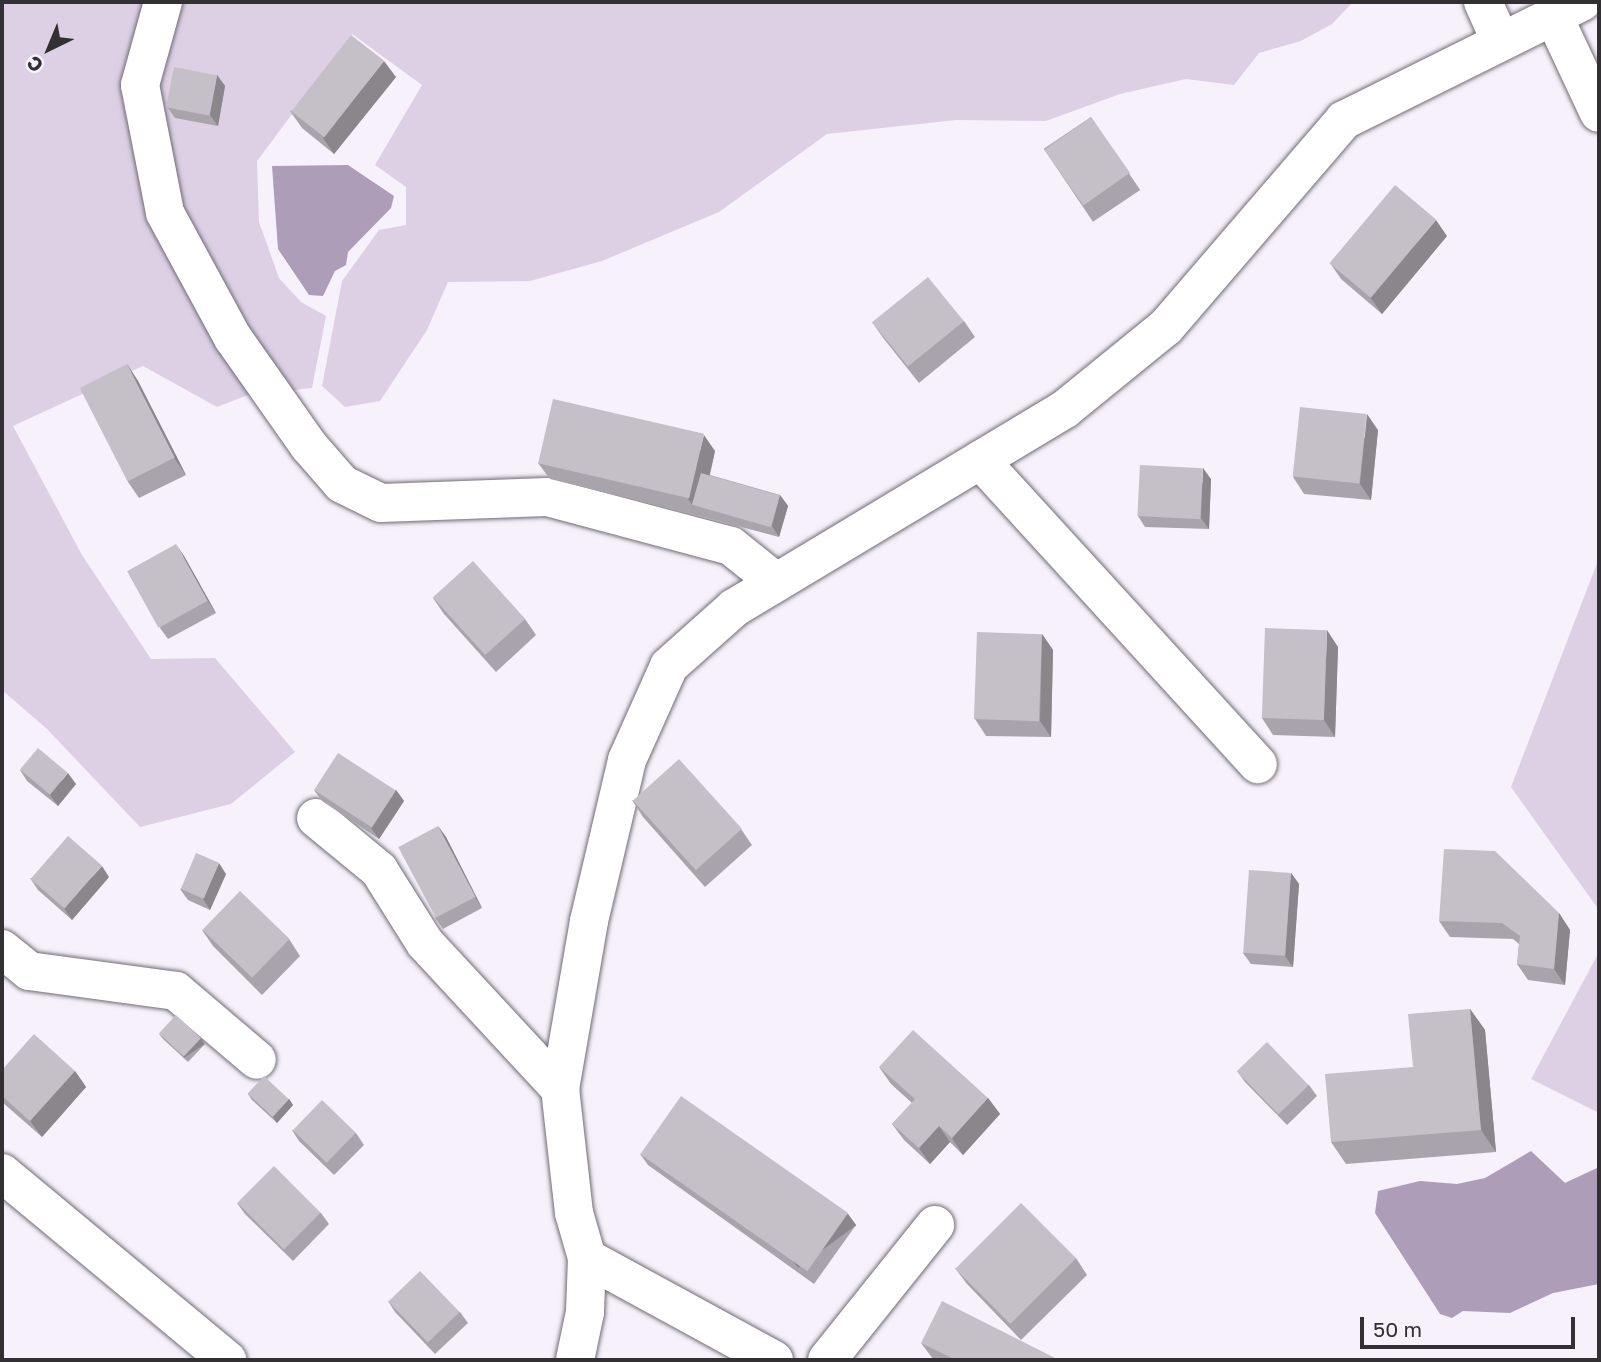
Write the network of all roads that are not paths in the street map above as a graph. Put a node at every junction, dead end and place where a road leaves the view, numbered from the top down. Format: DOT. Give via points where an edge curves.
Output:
graph roads {
  1 [pos="163,2"];
  2 [pos="1483,2"];
  3 [pos="1568,9"];
  4 [pos="1500,40"];
  5 [pos="1599,113"];
  6 [pos="981,460"];
  7 [pos="776,582"];
  8 [pos="1258,764"];
  9 [pos="316,818"];
  10 [pos="2,949"];
  11 [pos="257,1060"];
  12 [pos="559,1089"];
  13 [pos="2,1173"];
  14 [pos="935,1226"];
  15 [pos="587,1258"];
  16 [pos="228,1360"];
  17 [pos="575,1360"];
  18 [pos="774,1360"];
  19 [pos="827,1360"];
  1 -- 7 [label="street" via="139,85 165,213 233,338 309,446 342,484 381,503 547,497 731,546"];
  2 -- 4 [label="street"];
  3 -- 4 [label="street"];
  3 -- 5 [label="street"];
  4 -- 6 [label="street" via="1344,120 1166,327 1065,409"];
  6 -- 7 [label="street"];
  6 -- 8 [label="street"];
  7 -- 12 [label="street" via="734,608 669,666 627,760 589,921"];
  9 -- 12 [label="street" via="379,870 425,943"];
  10 -- 11 [label="street" via="29,971 176,991"];
  12 -- 15 [label="street" via="573,1213"];
  13 -- 16 [label="street"];
  14 -- 19 [label="street"];
  15 -- 17 [label="street" via="585,1312"];
  15 -- 18 [label="street"];
}
